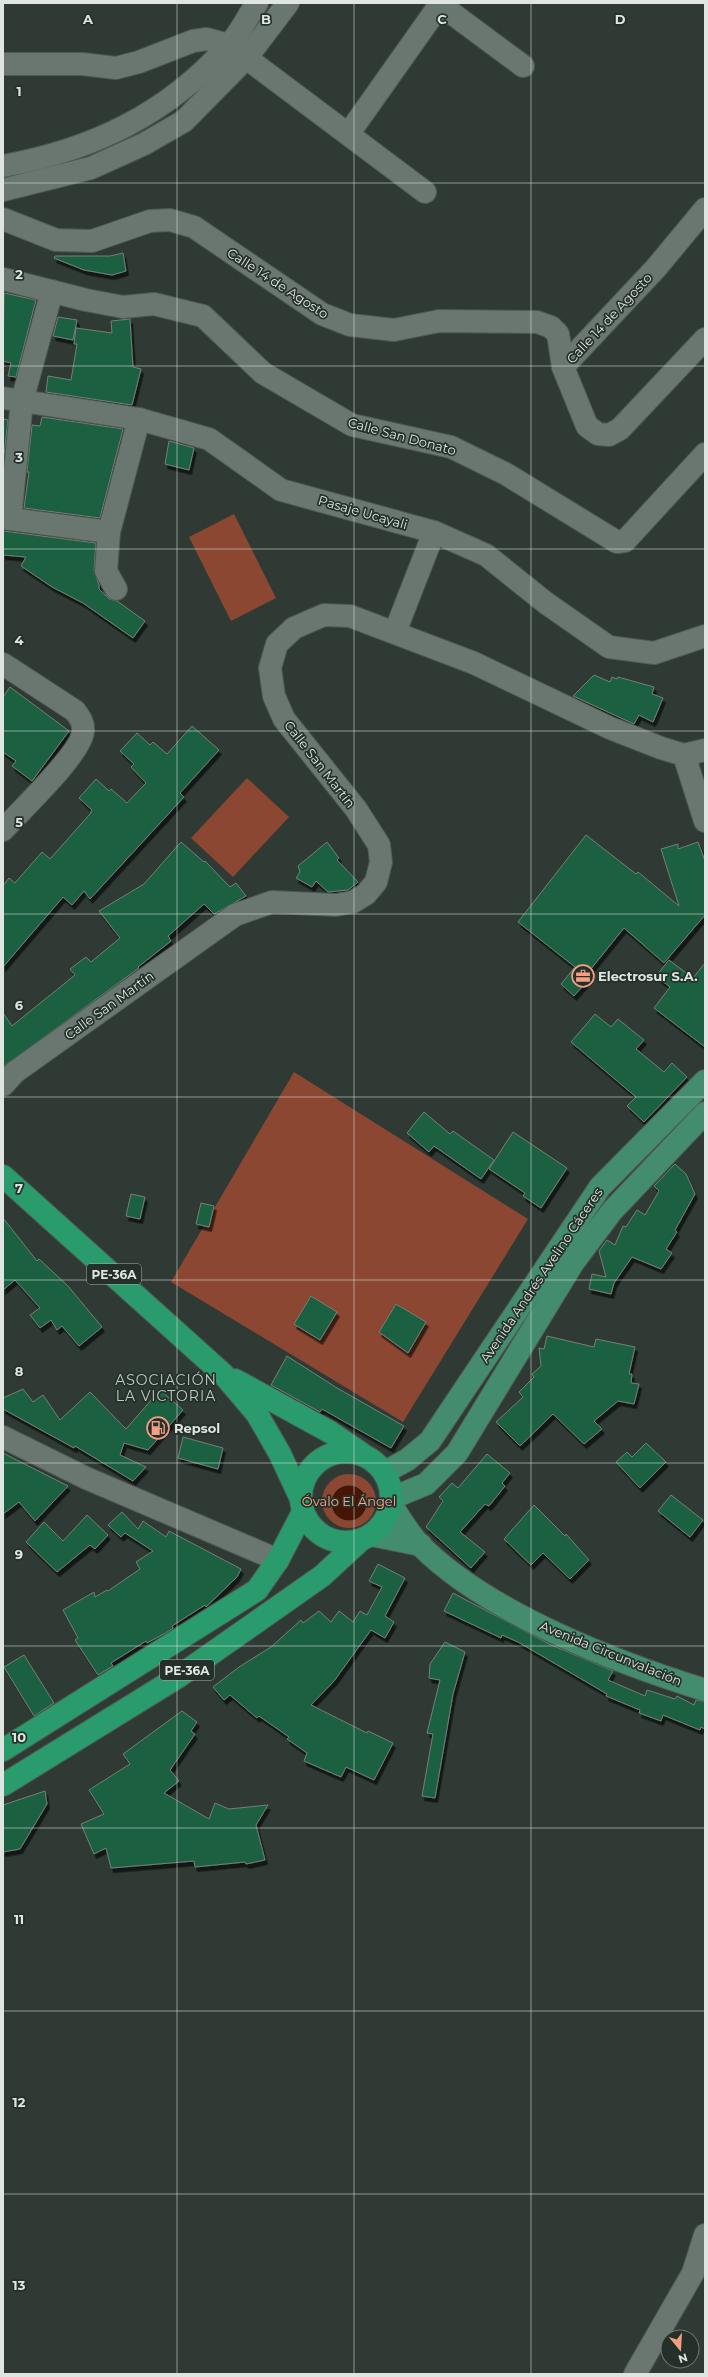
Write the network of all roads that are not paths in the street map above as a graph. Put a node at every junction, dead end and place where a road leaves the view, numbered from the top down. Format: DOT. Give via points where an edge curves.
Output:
graph roads {
  1 [pos="288,3"];
  2 [pos="440,4"];
  3 [pos="253,5"];
  4 [pos="229,45"];
  5 [pos="247,57"];
  6 [pos="3,64"];
  7 [pos="523,66"];
  8 [pos="349,133"];
  9 [pos="3,166"];
  10 [pos="3,190"];
  11 [pos="425,192"];
  12 [pos="705,209"];
  13 [pos="3,219"];
  14 [pos="3,279"];
  15 [pos="52,291"];
  16 [pos="705,339"];
  17 [pos="563,367"];
  18 [pos="13,400"];
  19 [pos="139,419"];
  20 [pos="705,454"];
  21 [pos="7,519"];
  22 [pos="109,532"];
  23 [pos="434,532"];
  24 [pos="116,589"];
  25 [pos="396,632"];
  26 [pos="705,636"];
  27 [pos="4,665"];
  28 [pos="705,750"];
  29 [pos="684,755"];
  30 [pos="705,821"];
  31 [pos="3,830"];
  32 [pos="705,1081"];
  33 [pos="3,1085"];
  34 [pos="705,1113"];
  35 [pos="3,1176"];
  36 [pos="223,1374"];
  37 [pos="3,1437"];
  38 [pos="364,1455"];
  39 [pos="385,1472"];
  40 [pos="392,1501"];
  41 [pos="302,1505"];
  42 [pos="366,1537"];
  43 [pos="421,1546"];
  44 [pos="278,1560"];
  45 [pos="705,1690"];
  46 [pos="3,1750"];
  47 [pos="3,1785"];
  48 [pos="705,2235"];
  49 [pos="635,2374"];
  1 -- 5 [label="street"];
  2 -- 7 [label="street"];
  2 -- 8 [label="street"];
  3 -- 4 [label="street"];
  4 -- 5 [label="street"];
  4 -- 6 [label="street" via="207,39 193,41 116,68 82,64"];
  4 -- 9 [label="street" via="174,98 120,130 71,150"];
  5 -- 8 [label="street"];
  5 -- 10 [label="street" via="184,121 144,144 91,168"];
  8 -- 11 [label="street"];
  12 -- 17 [label="street, Calle 14 de Agosto" via="656,268"];
  13 -- 17 [label="street, Calle 14 de Agosto" via="56,240 92,241 150,221 170,220 194,227 322,314 350,325 394,330 439,321 537,322 558,334"];
  14 -- 15 [label="street, Calle San Donato"];
  15 -- 18 [label="street"];
  15 -- 20 [label="street, Calle San Donato" via="123,307 154,304 203,316 263,373 337,417 352,425 451,448 506,474 617,542 625,541"];
  16 -- 17 [label="street" via="620,429 609,436 598,434 587,426"];
  18 -- 19 [label="street, Pasaje Ucayali"];
  18 -- 21 [label="street"];
  19 -- 22 [label="street"];
  19 -- 23 [label="street, Pasaje Ucayali" via="209,439 281,490"];
  21 -- 22 [label="street"];
  22 -- 24 [label="street" via="106,571"];
  23 -- 25 [label="street"];
  23 -- 26 [label="street, Pasaje Ucayali" via="486,555 546,603 608,647 654,653"];
  25 -- 29 [label="street, Calle San Martín" via="474,663 610,728"];
  25 -- 33 [label="street, Calle San Martín" via="350,616 324,615 294,628 277,644 270,668 274,696 284,719 356,809 379,846 381,862 376,882 366,894 353,902 336,905 272,902 235,915 16,1072"];
  27 -- 31 [label="street" via="75,712 82,721 83,730 81,741 71,755"];
  28 -- 29 [label="street"];
  29 -- 30 [label="street"];
  32 -- 39 [label="main road, Avenida Andrés Avelino Cáceres" via="600,1187 430,1440 407,1460"];
  34 -- 40 [label="main road, Avenida Andrés Avelino Cáceres" via="612,1211 573,1263 457,1453 426,1484"];
  35 -- 36 [label="highway, PE-36A"];
  36 -- 38 [label="highway, PE-36A" via="330,1432"];
  36 -- 41 [label="highway, PE-36A" via="257,1414 280,1454"];
  37 -- 44 [label="street" via="86,1478"];
  38 -- 39 [label="highway"];
  38 -- 41 [label="highway" via="342,1452 320,1459 306,1476"];
  39 -- 40 [label="highway" via="391,1488"];
  40 -- 42 [label="highway" via="388,1516 381,1526"];
  40 -- 43 [label="main road, Avenida Circunvalación" via="406,1529"];
  41 -- 42 [label="highway" via="311,1525 322,1535 341,1542"];
  41 -- 44 [label="highway, PE-36A"];
  42 -- 43 [label="main road"];
  42 -- 47 [label="highway, PE-36A" via="322,1576 178,1677"];
  43 -- 45 [label="main road, Avenida Circunvalación" via="446,1569 478,1591 557,1634 669,1679"];
  44 -- 46 [label="highway, PE-36A" via="258,1590"];
  48 -- 49 [label="street" via="694,2273"];
}
